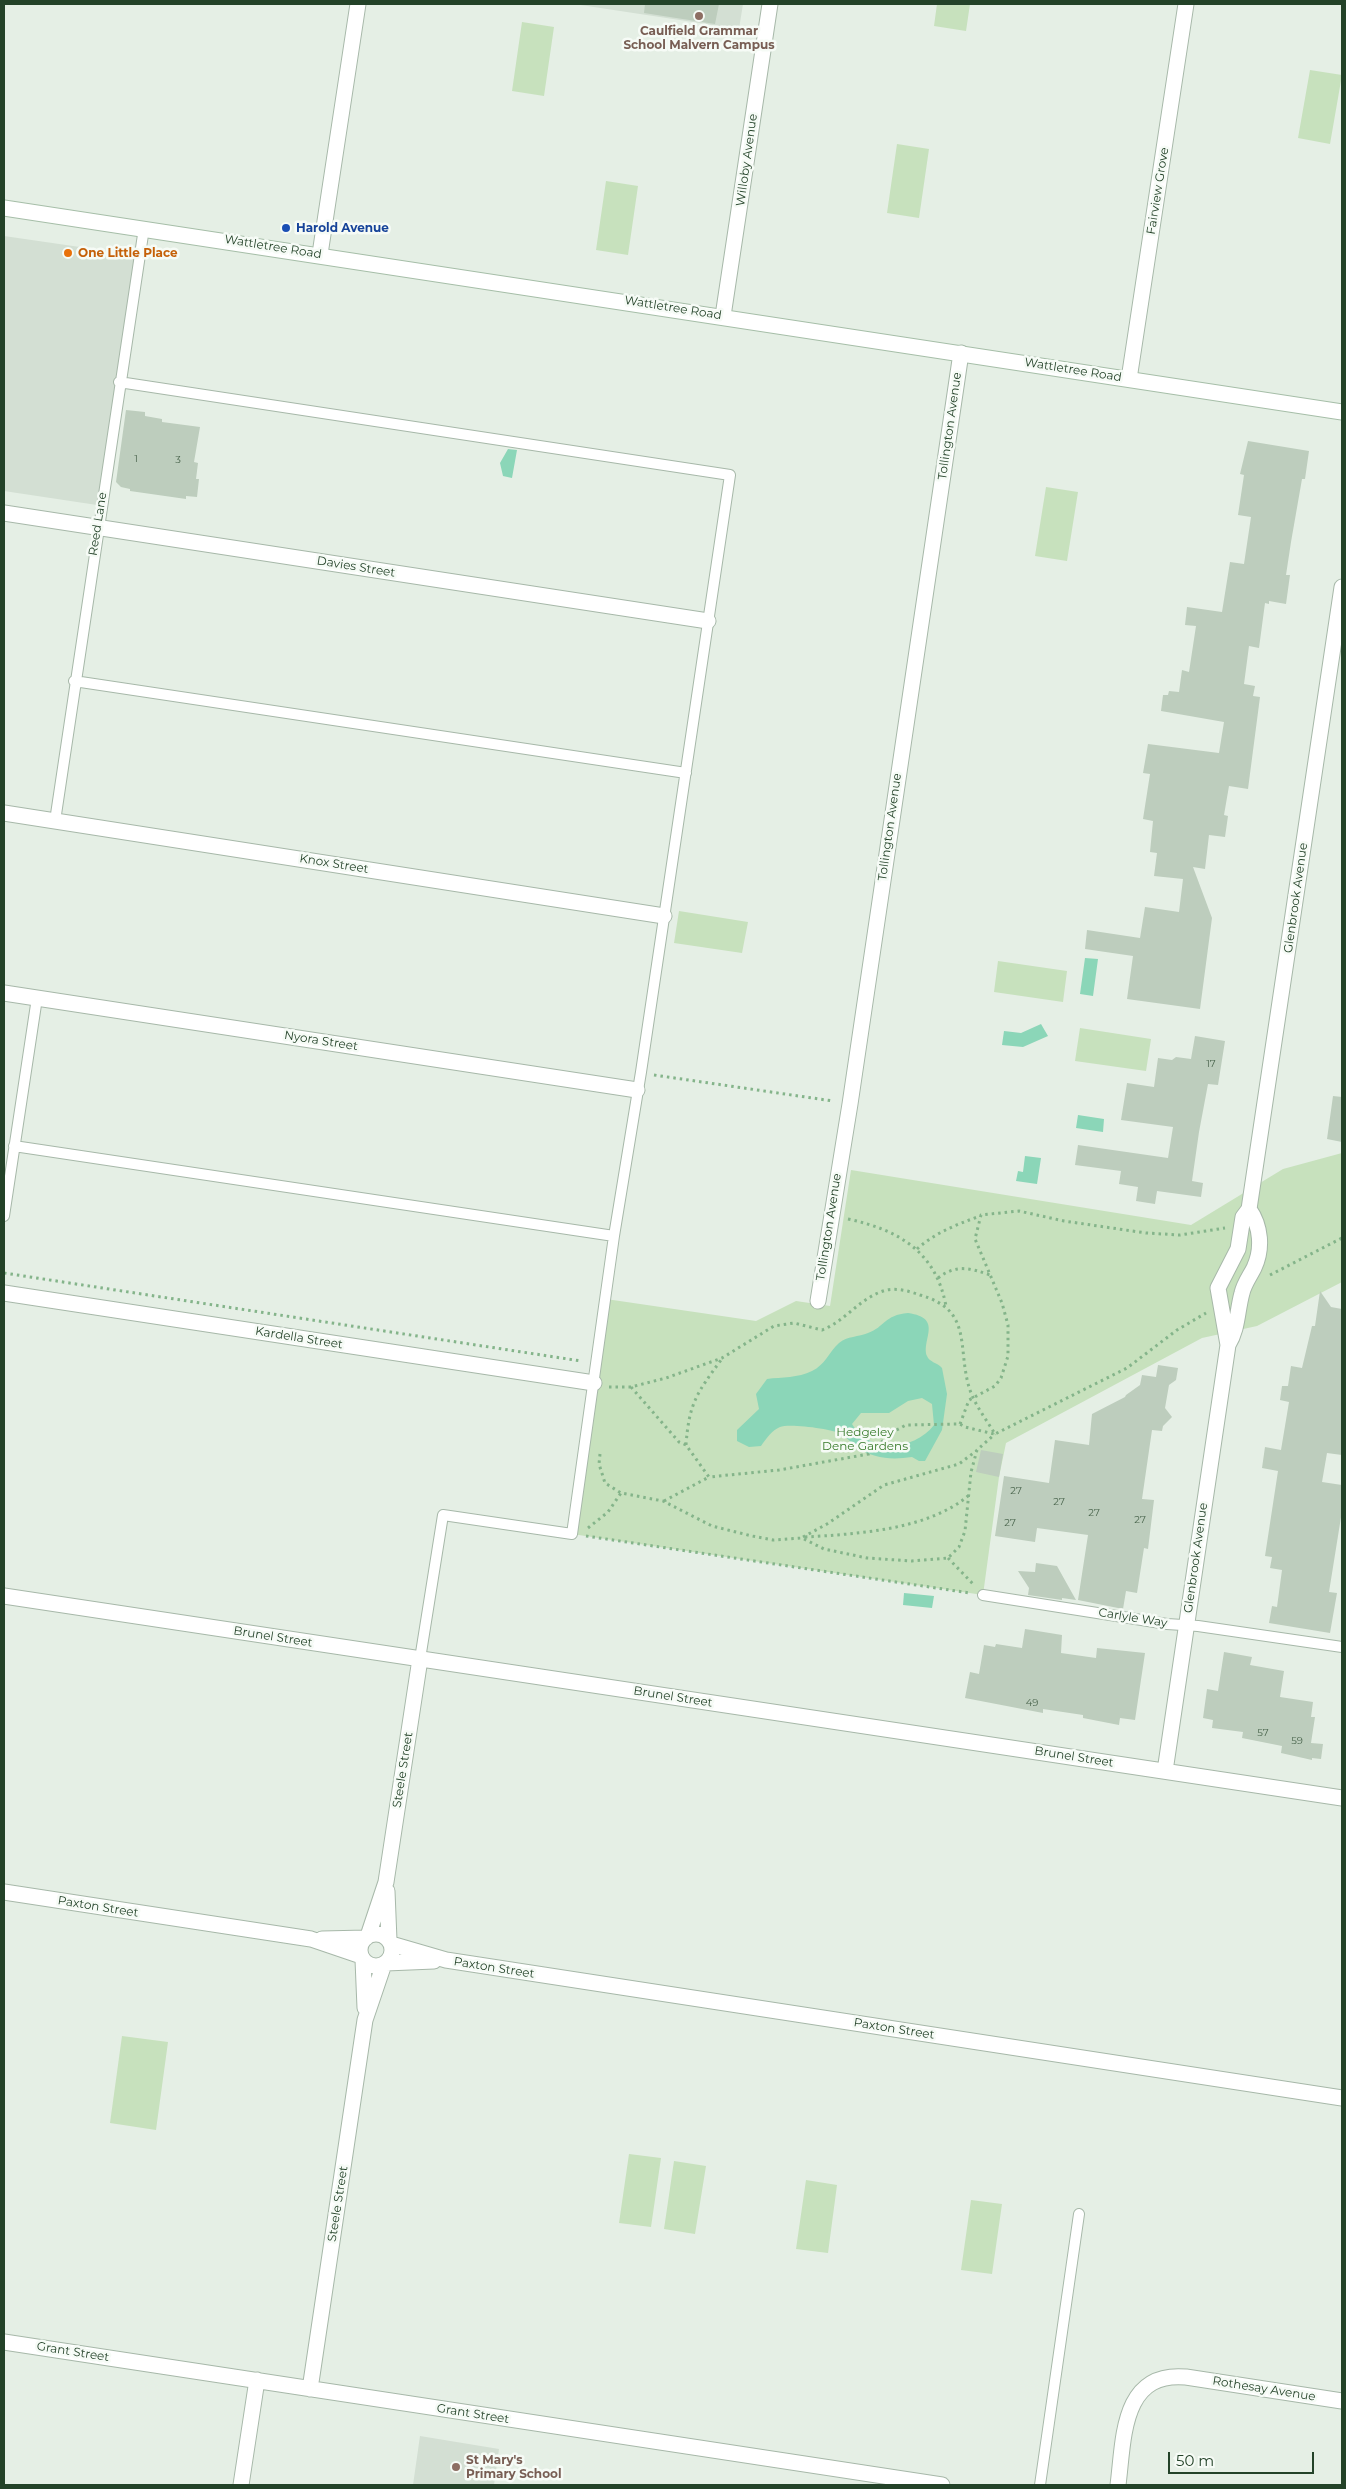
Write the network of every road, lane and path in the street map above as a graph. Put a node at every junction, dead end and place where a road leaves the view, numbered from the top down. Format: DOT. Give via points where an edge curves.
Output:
graph roads {
  1 [pos="358,4"];
  2 [pos="770,4"];
  3 [pos="1186,4"];
  4 [pos="4,208"];
  5 [pos="144,228"];
  6 [pos="320,254"];
  7 [pos="723,316"];
  8 [pos="961,353"];
  9 [pos="1130,379"];
  10 [pos="119,382"];
  11 [pos="1342,412"];
  12 [pos="4,514"];
  13 [pos="98,528"];
  14 [pos="1342,587"];
  15 [pos="708,621"];
  16 [pos="74,681"];
  17 [pos="686,773"];
  18 [pos="4,813"];
  19 [pos="55,821"];
  20 [pos="664,916"];
  21 [pos="4,993"];
  22 [pos="37,998"];
  23 [pos="641,1072"];
  24 [pos="637,1090"];
  25 [pos="850,1104"];
  26 [pos="14,1146"];
  27 [pos="1249,1209"];
  28 [pos="981,1215"];
  29 [pos="4,1216"];
  30 [pos="831,1216"];
  31 [pos="1228,1228"];
  32 [pos="614,1236"];
  33 [pos="1342,1238"];
  34 [pos="917,1249"];
  35 [pos="4,1273"];
  36 [pos="990,1276"];
  37 [pos="1269,1276"];
  38 [pos="938,1278"];
  39 [pos="4,1294"];
  40 [pos="818,1301"];
  41 [pos="946,1306"];
  42 [pos="1206,1313"];
  43 [pos="1228,1345"];
  44 [pos="722,1358"];
  45 [pos="597,1363"];
  46 [pos="594,1383"];
  47 [pos="609,1387"];
  48 [pos="632,1388"];
  49 [pos="608,1396"];
  50 [pos="974,1400"];
  51 [pos="960,1424"];
  52 [pos="995,1434"];
  53 [pos="686,1445"];
  54 [pos="600,1448"];
  55 [pos="978,1450"];
  56 [pos="709,1477"];
  57 [pos="621,1493"];
  58 [pos="968,1496"];
  59 [pos="663,1501"];
  60 [pos="572,1534"];
  61 [pos="802,1538"];
  62 [pos="948,1558"];
  63 [pos="983,1595"];
  64 [pos="4,1596"];
  65 [pos="1186,1625"];
  66 [pos="1342,1647"];
  67 [pos="420,1659"];
  68 [pos="1164,1771"];
  69 [pos="1342,1798"];
  70 [pos="386,1882"];
  71 [pos="4,1892"];
  72 [pos="367,1937"];
  73 [pos="310,1940"];
  74 [pos="390,1942"];
  75 [pos="362,1958"];
  76 [pos="446,1960"];
  77 [pos="385,1963"];
  78 [pos="366,2020"];
  79 [pos="1342,2098"];
  80 [pos="1079,2214"];
  81 [pos="4,2342"];
  82 [pos="257,2380"];
  83 [pos="310,2389"];
  84 [pos="1342,2401"];
  85 [pos="241,2485"];
  86 [pos="942,2485"];
  87 [pos="1040,2485"];
  88 [pos="1118,2485"];
  1 -- 6 [label="street"];
  2 -- 7 [label="street, Willoby Avenue"];
  3 -- 9 [label="street, Fairview Grove"];
  4 -- 5 [label="street, Wattletree Road"];
  5 -- 6 [label="street, Wattletree Road"];
  5 -- 10 [label="lane, Reed Lane"];
  6 -- 7 [label="street, Wattletree Road"];
  7 -- 8 [label="street, Wattletree Road"];
  8 -- 9 [label="street, Wattletree Road"];
  8 -- 25 [label="street, Tollington Avenue"];
  9 -- 11 [label="street, Wattletree Road"];
  10 -- 13 [label="lane, Reed Lane"];
  10 -- 15 [label="lane" via="730,475"];
  12 -- 13 [label="street, Davies Street"];
  13 -- 15 [label="street, Davies Street"];
  13 -- 16 [label="lane, Reed Lane"];
  14 -- 27 [label="street, Glenbrook Avenue"];
  15 -- 17 [label="lane"];
  16 -- 17 [label="lane"];
  16 -- 19 [label="lane, Reed Lane"];
  17 -- 20 [label="lane"];
  18 -- 19 [label="street, Knox Street"];
  19 -- 20 [label="street, Knox Street"];
  20 -- 23 [label="lane"];
  21 -- 22 [label="street, Nyora Street"];
  22 -- 24 [label="street, Nyora Street"];
  22 -- 26 [label="lane"];
  23 -- 24 [label="lane"];
  23 -- 25 [label="path"];
  24 -- 32 [label="lane"];
  25 -- 30 [label="street, Tollington Avenue"];
  26 -- 29 [label="lane"];
  26 -- 32 [label="lane"];
  27 -- 43 [label="street, Glenbrook Avenue" via="1243,1217 1238,1249 1218,1288"];
  27 -- 43 [label="street, Glenbrook Avenue" via="1258,1232 1259,1256 1242,1292 1234,1334"];
  28 -- 31 [label="path" via="1019,1211 1180,1236"];
  28 -- 34 [label="path" via="931,1236"];
  28 -- 36 [label="path" via="975,1239"];
  30 -- 34 [label="path" via="881,1228 900,1236"];
  30 -- 40 [label="street, Tollington Avenue"];
  32 -- 45 [label="lane"];
  33 -- 37 [label="path"];
  34 -- 38 [label="path"];
  35 -- 45 [label="path"];
  36 -- 38 [label="path" via="969,1268 956,1268"];
  36 -- 50 [label="path" via="1008,1325 1008,1356 998,1382"];
  38 -- 41 [label="path"];
  39 -- 46 [label="street, Kardella Street"];
  41 -- 44 [label="path" via="910,1292 884,1290 828,1328 816,1330 794,1323 774,1326"];
  41 -- 50 [label="path" via="958,1323 966,1375"];
  42 -- 52 [label="path" via="1177,1330 1127,1368"];
  43 -- 65 [label="street, Glenbrook Avenue"];
  44 -- 48 [label="path"];
  44 -- 53 [label="path" via="692,1406"];
  45 -- 46 [label="lane"];
  46 -- 47 [label="path"];
  46 -- 60 [label="lane"];
  47 -- 48 [label="path"];
  47 -- 49 [label="path"];
  48 -- 53 [label="path" via="679,1442"];
  50 -- 51 [label="path" via="968,1402"];
  50 -- 52 [label="path"];
  51 -- 52 [label="path"];
  51 -- 56 [label="path" via="906,1425 890,1433 863,1456"];
  52 -- 55 [label="path"];
  53 -- 56 [label="path"];
  54 -- 57 [label="path" via="599,1464 605,1484"];
  55 -- 58 [label="path"];
  55 -- 61 [label="path" via="959,1464 884,1485"];
  56 -- 59 [label="path"];
  57 -- 59 [label="path"];
  57 -- 60 [label="path" via="600,1520"];
  58 -- 61 [label="path" via="951,1508 862,1534"];
  58 -- 62 [label="path" via="965,1531 959,1547"];
  59 -- 61 [label="path" via="712,1526 773,1540"];
  60 -- 63 [label="path"];
  60 -- 67 [label="lane" via="443,1515"];
  61 -- 62 [label="path" via="824,1549 867,1558 912,1561"];
  62 -- 63 [label="path"];
  63 -- 65 [label="lane, Carlyle Way"];
  64 -- 67 [label="street, Brunel Street"];
  65 -- 66 [label="lane, Carlyle Way"];
  65 -- 68 [label="street, Glenbrook Avenue"];
  67 -- 68 [label="street, Brunel Street"];
  67 -- 70 [label="street, Steele Street"];
  68 -- 69 [label="street, Brunel Street"];
  70 -- 72 [label="street, Steele Street"];
  70 -- 74 [label="street, Steele Street"];
  71 -- 73 [label="street, Paxton Street"];
  72 -- 73 [label="street, Paxton Street"];
  72 -- 74 [label="street" via="377,1934"];
  72 -- 75 [label="street" via="361,1946"];
  73 -- 75 [label="street, Paxton Street"];
  74 -- 76 [label="street, Paxton Street"];
  74 -- 77 [label="street" via="392,1954"];
  75 -- 77 [label="street" via="370,1965"];
  75 -- 78 [label="street, Steele Street"];
  76 -- 77 [label="street, Paxton Street"];
  76 -- 79 [label="street, Paxton Street"];
  77 -- 78 [label="street, Steele Street"];
  78 -- 83 [label="street, Steele Street"];
  80 -- 87 [label="lane"];
  81 -- 82 [label="street, Grant Street"];
  82 -- 83 [label="street, Grant Street"];
  82 -- 85 [label="street"];
  83 -- 86 [label="street, Grant Street"];
  84 -- 88 [label="street, Rothesay Avenue" via="1166,2376 1146,2386 1132,2404 1127,2417"];
}
